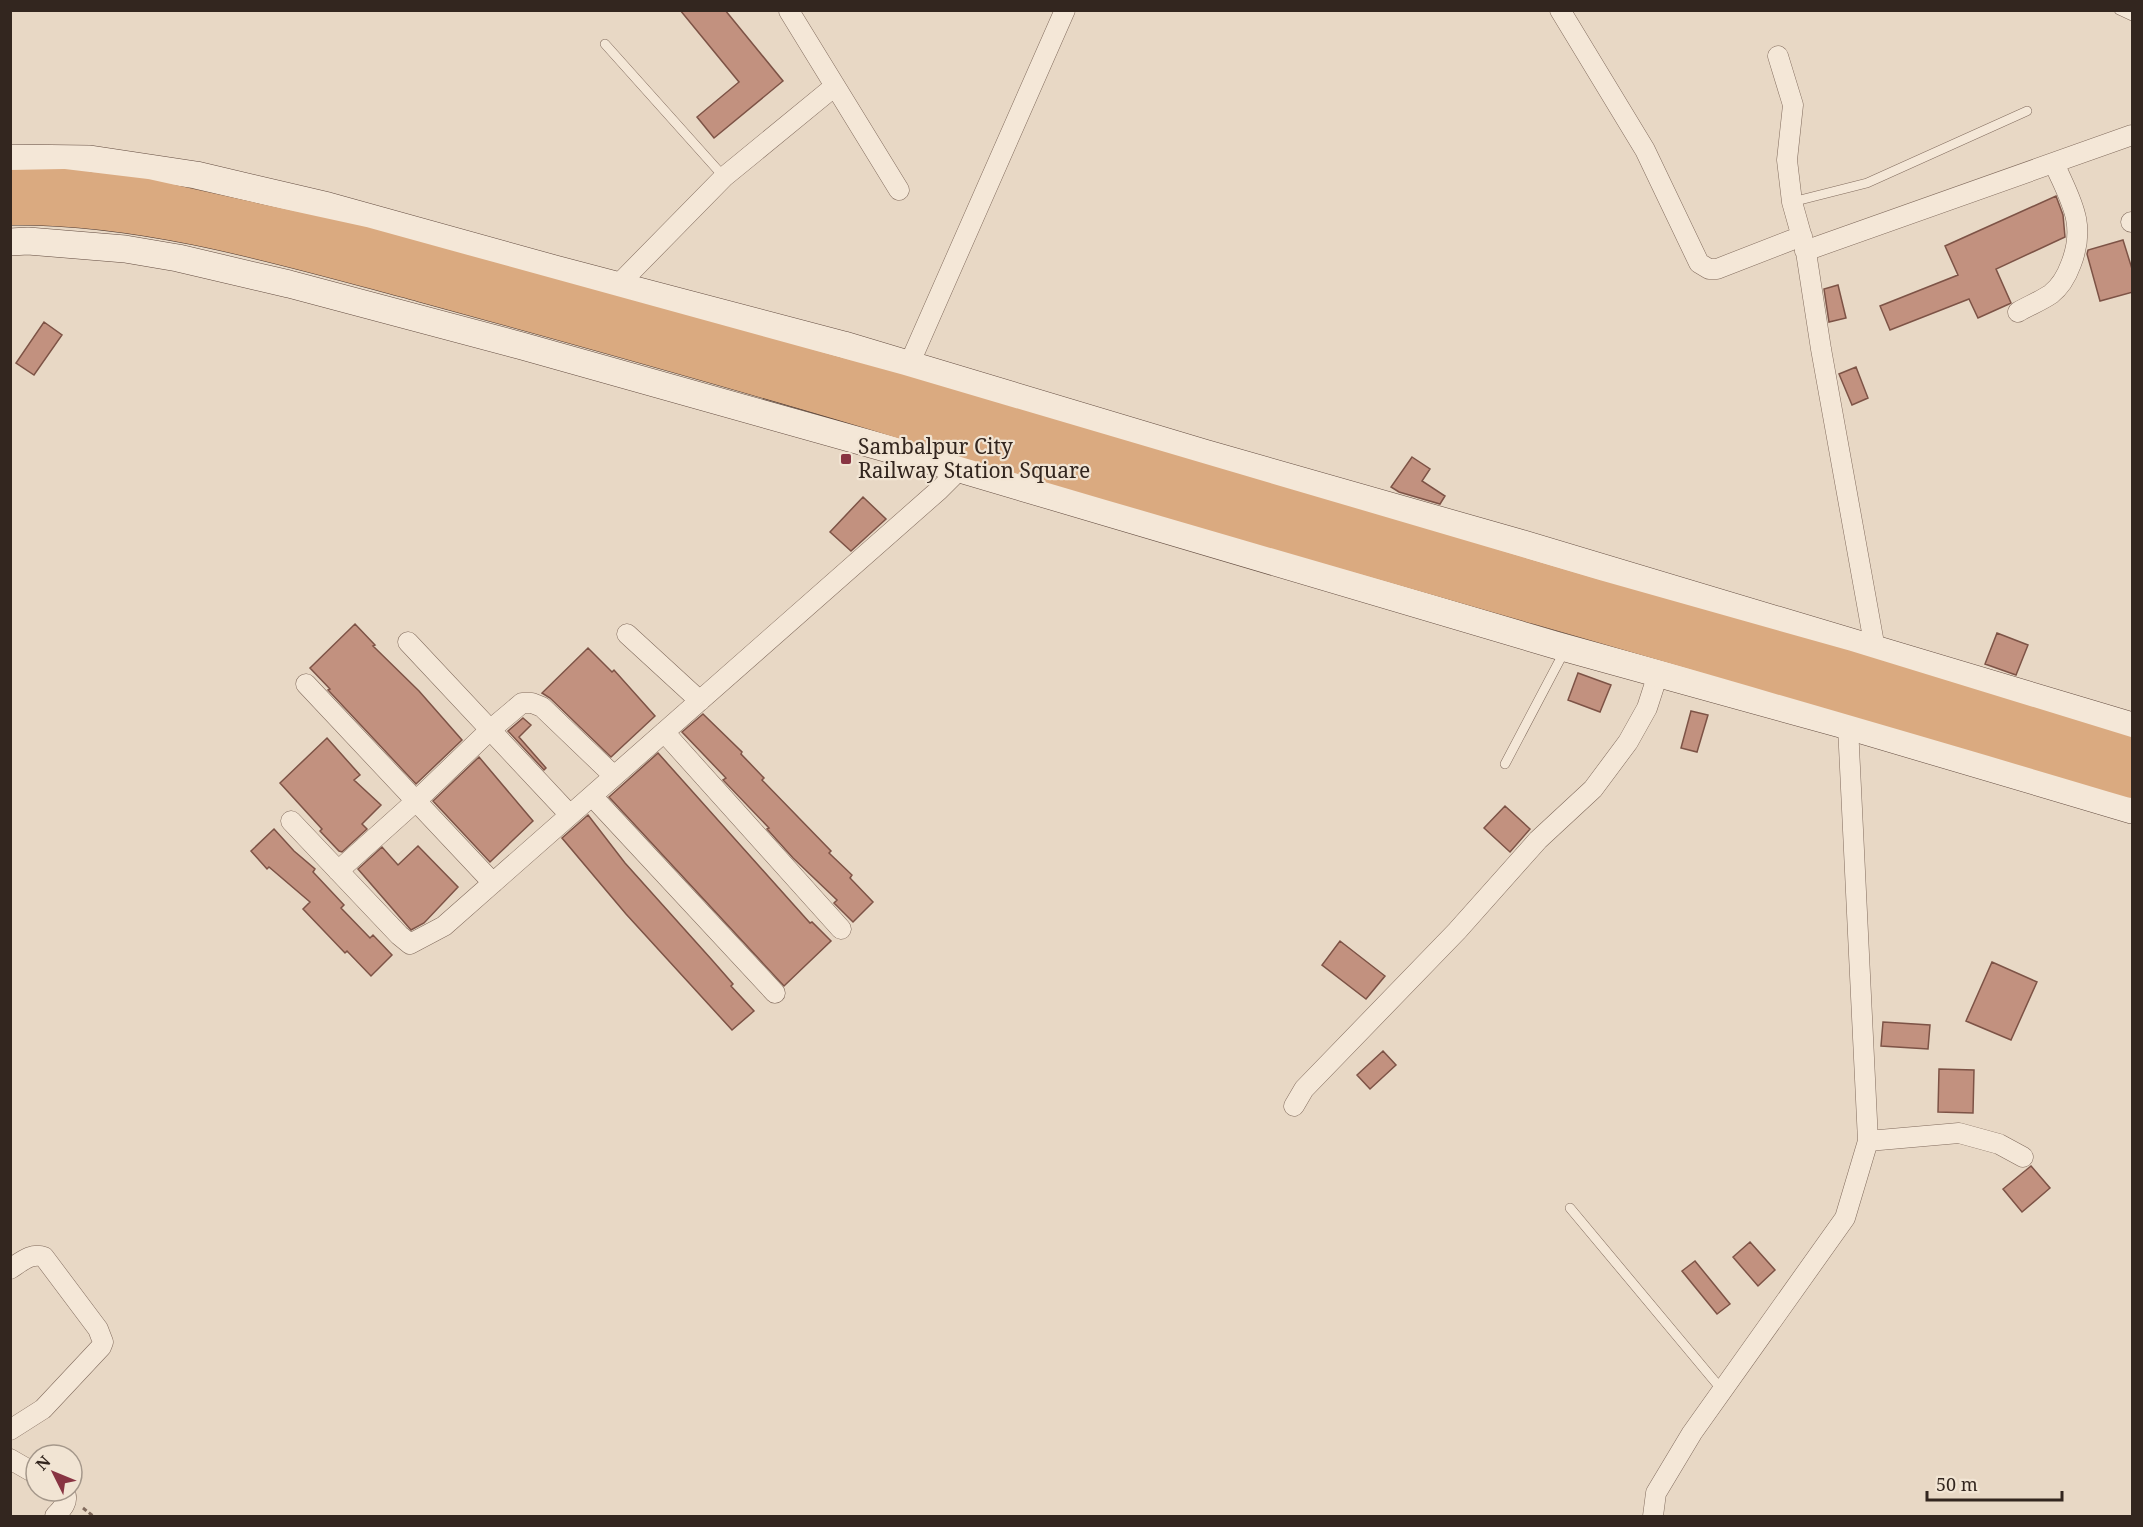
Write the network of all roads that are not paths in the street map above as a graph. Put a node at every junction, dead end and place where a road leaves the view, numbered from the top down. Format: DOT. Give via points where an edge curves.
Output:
graph roads {
  1 [pos="1065,10"];
  2 [pos="1560,10"];
  3 [pos="2119,10"];
  4 [pos="789,11"];
  5 [pos="2133,16"];
  6 [pos="605,44"];
  7 [pos="1778,56"];
  8 [pos="835,86"];
  9 [pos="2027,111"];
  10 [pos="2133,135"];
  11 [pos="10,158"];
  12 [pos="2054,163"];
  13 [pos="724,177"];
  14 [pos="10,186"];
  15 [pos="898,190"];
  16 [pos="1792,202"];
  17 [pos="10,209"];
  18 [pos="10,242"];
  19 [pos="1803,244"];
  20 [pos="617,286"];
  21 [pos="2018,312"];
  22 [pos="894,405"];
  23 [pos="960,469"];
  24 [pos="627,634"];
  25 [pos="408,642"];
  26 [pos="1566,648"];
  27 [pos="1875,648"];
  28 [pos="1658,674"];
  29 [pos="1880,678"];
  30 [pos="306,684"];
  31 [pos="700,701"];
  32 [pos="1848,726"];
  33 [pos="2133,726"];
  34 [pos="490,730"];
  35 [pos="664,732"];
  36 [pos="2133,754"];
  37 [pos="1505,764"];
  38 [pos="614,776"];
  39 [pos="2133,782"];
  40 [pos="592,796"];
  41 [pos="416,801"];
  42 [pos="2133,810"];
  43 [pos="570,815"];
  44 [pos="291,821"];
  45 [pos="338,871"];
  46 [pos="493,883"];
  47 [pos="841,929"];
  48 [pos="775,993"];
  49 [pos="1294,1106"];
  50 [pos="1868,1141"];
  51 [pos="2023,1157"];
  52 [pos="1570,1208"];
  53 [pos="10,1269"];
  54 [pos="1722,1390"];
  55 [pos="10,1430"];
  56 [pos="10,1459"];
  57 [pos="24,1467"];
  58 [pos="1653,1516"];
  1 -- 22 [label="street"];
  2 -- 19 [label="street" via="1645,150 1699,263 1717,269"];
  3 -- 5 [label="lane"];
  4 -- 8 [label="street"];
  6 -- 13 [label="lane"];
  7 -- 16 [label="street" via="1793,105 1787,160"];
  8 -- 13 [label="street"];
  8 -- 15 [label="street"];
  9 -- 16 [label="lane" via="1867,183"];
  10 -- 12 [label="street"];
  11 -- 20 [label="main road" via="90,159 196,175 328,206"];
  12 -- 19 [label="street"];
  12 -- 21 [label="street" via="2076,213 2079,236 2075,255 2067,276 2052,294"];
  13 -- 20 [label="street"];
  14 -- 22 [label="highway" via="63,185 146,195 364,243"];
  16 -- 19 [label="street"];
  17 -- 22 [label="highway" via="85,213 244,240 767,381"];
  18 -- 22 [label="main road" via="125,249 178,258 522,346"];
  19 -- 27 [label="street"];
  20 -- 22 [label="main road" via="844,345"];
  22 -- 23 [label="main road"];
  22 -- 27 [label="main road" via="1204,453"];
  22 -- 29 [label="highway" via="1582,592"];
  22 -- 39 [label="highway"];
  23 -- 26 [label="main road"];
  23 -- 31 [label="street"];
  24 -- 31 [label="street"];
  25 -- 34 [label="street"];
  26 -- 28 [label="main road"];
  26 -- 37 [label="lane"];
  27 -- 29 [label="street"];
  27 -- 33 [label="main road"];
  28 -- 32 [label="main road"];
  28 -- 49 [label="street" via="1647,708 1629,742 1593,789 1538,840 1457,931 1304,1089"];
  29 -- 36 [label="highway"];
  30 -- 41 [label="street"];
  31 -- 35 [label="street"];
  32 -- 42 [label="main road"];
  32 -- 50 [label="street"];
  34 -- 38 [label="street" via="522,703 532,703 542,707"];
  34 -- 41 [label="street"];
  34 -- 43 [label="street"];
  35 -- 38 [label="street"];
  35 -- 47 [label="street"];
  38 -- 40 [label="street"];
  40 -- 43 [label="street"];
  40 -- 48 [label="street"];
  41 -- 45 [label="street"];
  41 -- 46 [label="street"];
  43 -- 46 [label="street"];
  44 -- 45 [label="street"];
  45 -- 46 [label="street" via="410,944 444,926"];
  50 -- 51 [label="street" via="1959,1133 1999,1144"];
  50 -- 54 [label="street" via="1845,1218"];
  52 -- 54 [label="lane"];
  53 -- 55 [label="street" via="36,1254 44,1257 98,1329 103,1342 42,1409"];
  54 -- 58 [label="street" via="1656,1493"];
  56 -- 57 [label="street"];
}
